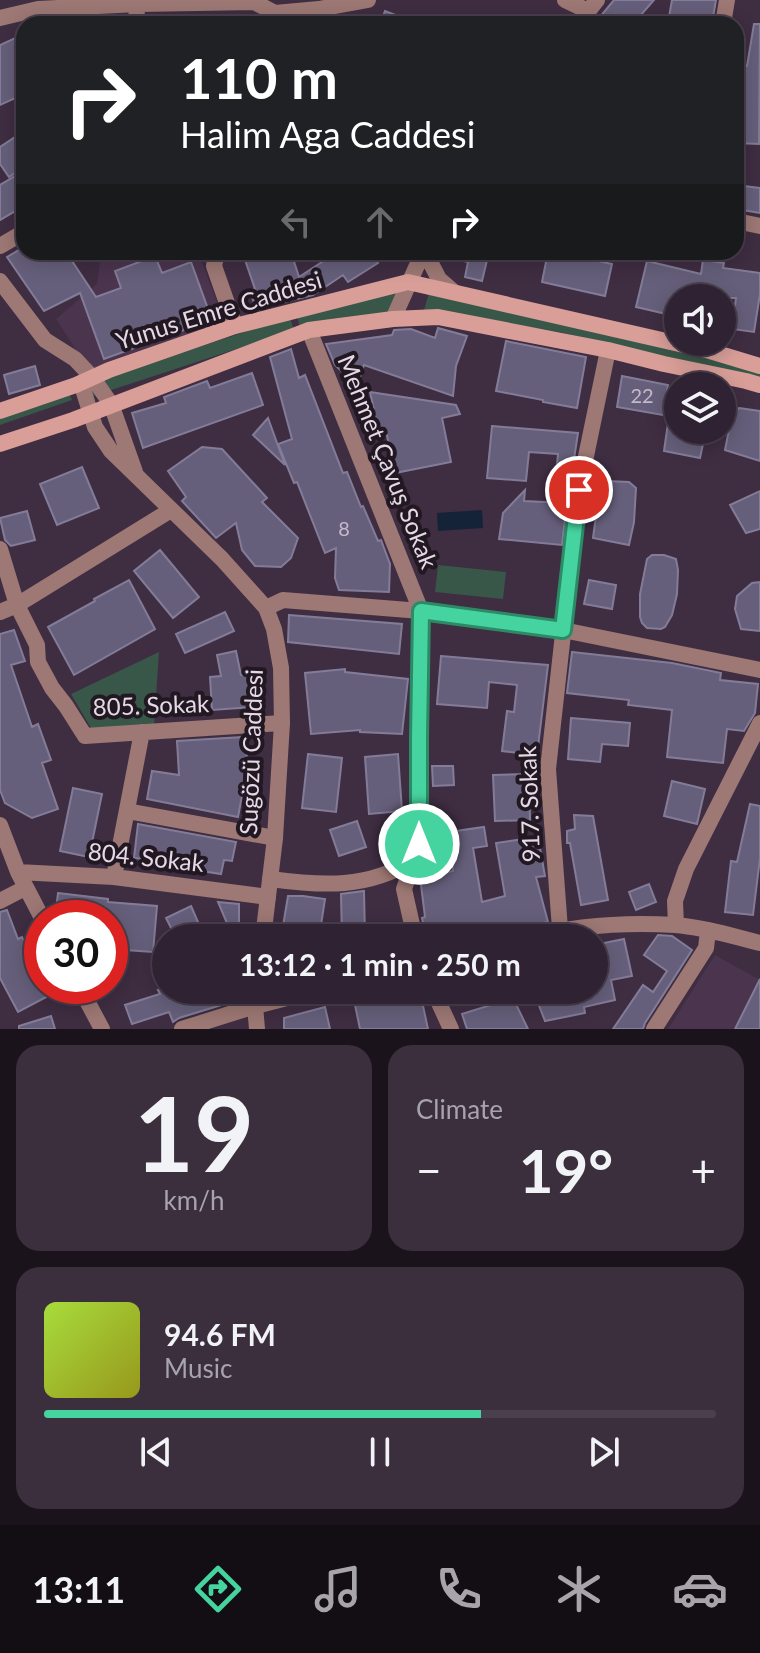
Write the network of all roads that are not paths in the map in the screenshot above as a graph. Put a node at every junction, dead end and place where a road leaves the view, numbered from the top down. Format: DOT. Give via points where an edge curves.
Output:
graph roads {
  1 [pos="368,0"];
  2 [pos="565,0"];
  3 [pos="254,1"];
  4 [pos="138,4"];
  5 [pos="588,12"];
  6 [pos="136,16"];
  7 [pos="273,16"];
  8 [pos="285,16"];
  9 [pos="0,18"];
  10 [pos="215,260"];
  11 [pos="420,260"];
  12 [pos="428,260"];
  13 [pos="0,281"];
  14 [pos="408,282"];
  15 [pos="454,292"];
  16 [pos="393,319"];
  17 [pos="235,326"];
  18 [pos="309,330"];
  19 [pos="608,350"];
  20 [pos="760,366"];
  21 [pos="80,383"];
  22 [pos="760,385"];
  23 [pos="111,404"];
  24 [pos="0,411"];
  25 [pos="84,416"];
  26 [pos="0,444"];
  27 [pos="137,477"];
  28 [pos="171,510"];
  29 [pos="0,549"];
  30 [pos="17,605"];
  31 [pos="266,608"];
  32 [pos="421,611"];
  33 [pos="0,612"];
  34 [pos="563,630"];
  35 [pos="760,670"];
  36 [pos="282,723"];
  37 [pos="760,723"];
  38 [pos="142,732"];
  39 [pos="127,811"];
  40 [pos="0,825"];
  41 [pos="275,838"];
  42 [pos="414,860"];
  43 [pos="18,872"];
  44 [pos="114,877"];
  45 [pos="270,879"];
  46 [pos="25,888"];
  47 [pos="268,897"];
  48 [pos="32,900"];
  49 [pos="0,901"];
  50 [pos="265,924"];
  51 [pos="412,924"];
  52 [pos="560,924"];
  53 [pos="676,925"];
  54 [pos="608,926"];
  55 [pos="708,931"];
  56 [pos="760,943"];
  57 [pos="89,1004"];
  58 [pos="242,1004"];
  59 [pos="256,1004"];
  60 [pos="439,1004"];
  61 [pos="102,1029"];
  62 [pos="182,1029"];
  63 [pos="257,1029"];
  64 [pos="451,1029"];
  65 [pos="654,1029"];
  1 -- 8 [label="street"];
  2 -- 5 [label="street"];
  3 -- 4 [label="street"];
  3 -- 7 [label="street"];
  4 -- 6 [label="street"];
  4 -- 9 [label="street" via="38,9"];
  10 -- 17 [label="street"];
  11 -- 14 [label="street"];
  12 -- 15 [label="street"];
  13 -- 21 [label="street" via="45,340 75,359"];
  14 -- 15 [label="main road, Yunus Emre Caddesi"];
  14 -- 16 [label="street"];
  14 -- 17 [label="main road, Yunus Emre Caddesi"];
  15 -- 20 [label="main road, Yunus Emre Caddesi"];
  16 -- 18 [label="main road, Yunus Emre Caddesi"];
  16 -- 19 [label="main road, Yunus Emre Caddesi" via="438,317"];
  17 -- 21 [label="main road, Yunus Emre Caddesi"];
  18 -- 23 [label="main road, Yunus Emre Caddesi"];
  18 -- 32 [label="street, Mehmet Çavuş Sokak"];
  19 -- 22 [label="main road, Yunus Emre Caddesi"];
  19 -- 34 [label="street, 917. Sokak" via="579,490"];
  21 -- 23 [label="street"];
  21 -- 24 [label="main road, Yunus Emre Caddesi"];
  21 -- 25 [label="street, Sugözü Caddesi"];
  23 -- 25 [label="main road, Yunus Emre Caddesi"];
  23 -- 27 [label="street"];
  25 -- 26 [label="main road, Yunus Emre Caddesi"];
  25 -- 27 [label="street, Sugözü Caddesi"];
  27 -- 28 [label="street, Sugözü Caddesi"];
  28 -- 30 [label="street"];
  28 -- 31 [label="street, Sugözü Caddesi"];
  29 -- 30 [label="street, 805. Sokak"];
  30 -- 33 [label="street"];
  30 -- 38 [label="street, 805. Sokak" via="37,645 38,662 85,736"];
  31 -- 32 [label="street" via="283,600"];
  31 -- 36 [label="street, Sugözü Caddesi" via="281,668"];
  32 -- 34 [label="street"];
  32 -- 42 [label="street" via="419,844"];
  34 -- 35 [label="street"];
  34 -- 52 [label="street, 917. Sokak" via="548,769"];
  36 -- 38 [label="street, 805. Sokak"];
  36 -- 41 [label="street, Sugözü Caddesi"];
  37 -- 53 [label="street" via="686,869 675,901"];
  38 -- 39 [label="street"];
  39 -- 41 [label="street"];
  39 -- 44 [label="street"];
  40 -- 43 [label="street"];
  41 -- 45 [label="street, Sugözü Caddesi"];
  42 -- 45 [label="street" via="370,880 329,885"];
  42 -- 51 [label="street" via="404,889"];
  43 -- 44 [label="street, 804. Sokak"];
  43 -- 46 [label="street"];
  44 -- 47 [label="street, 804. Sokak"];
  45 -- 47 [label="street, Sugözü Caddesi"];
  46 -- 48 [label="street"];
  46 -- 49 [label="street"];
  47 -- 50 [label="street, Sugözü Caddesi"];
  53 -- 54 [label="street"];
  53 -- 55 [label="street"];
  55 -- 56 [label="street"];
  55 -- 65 [label="street" via="706,948"];
  57 -- 61 [label="street"];
  58 -- 62 [label="street"];
  59 -- 63 [label="street"];
  60 -- 64 [label="street"];
}
